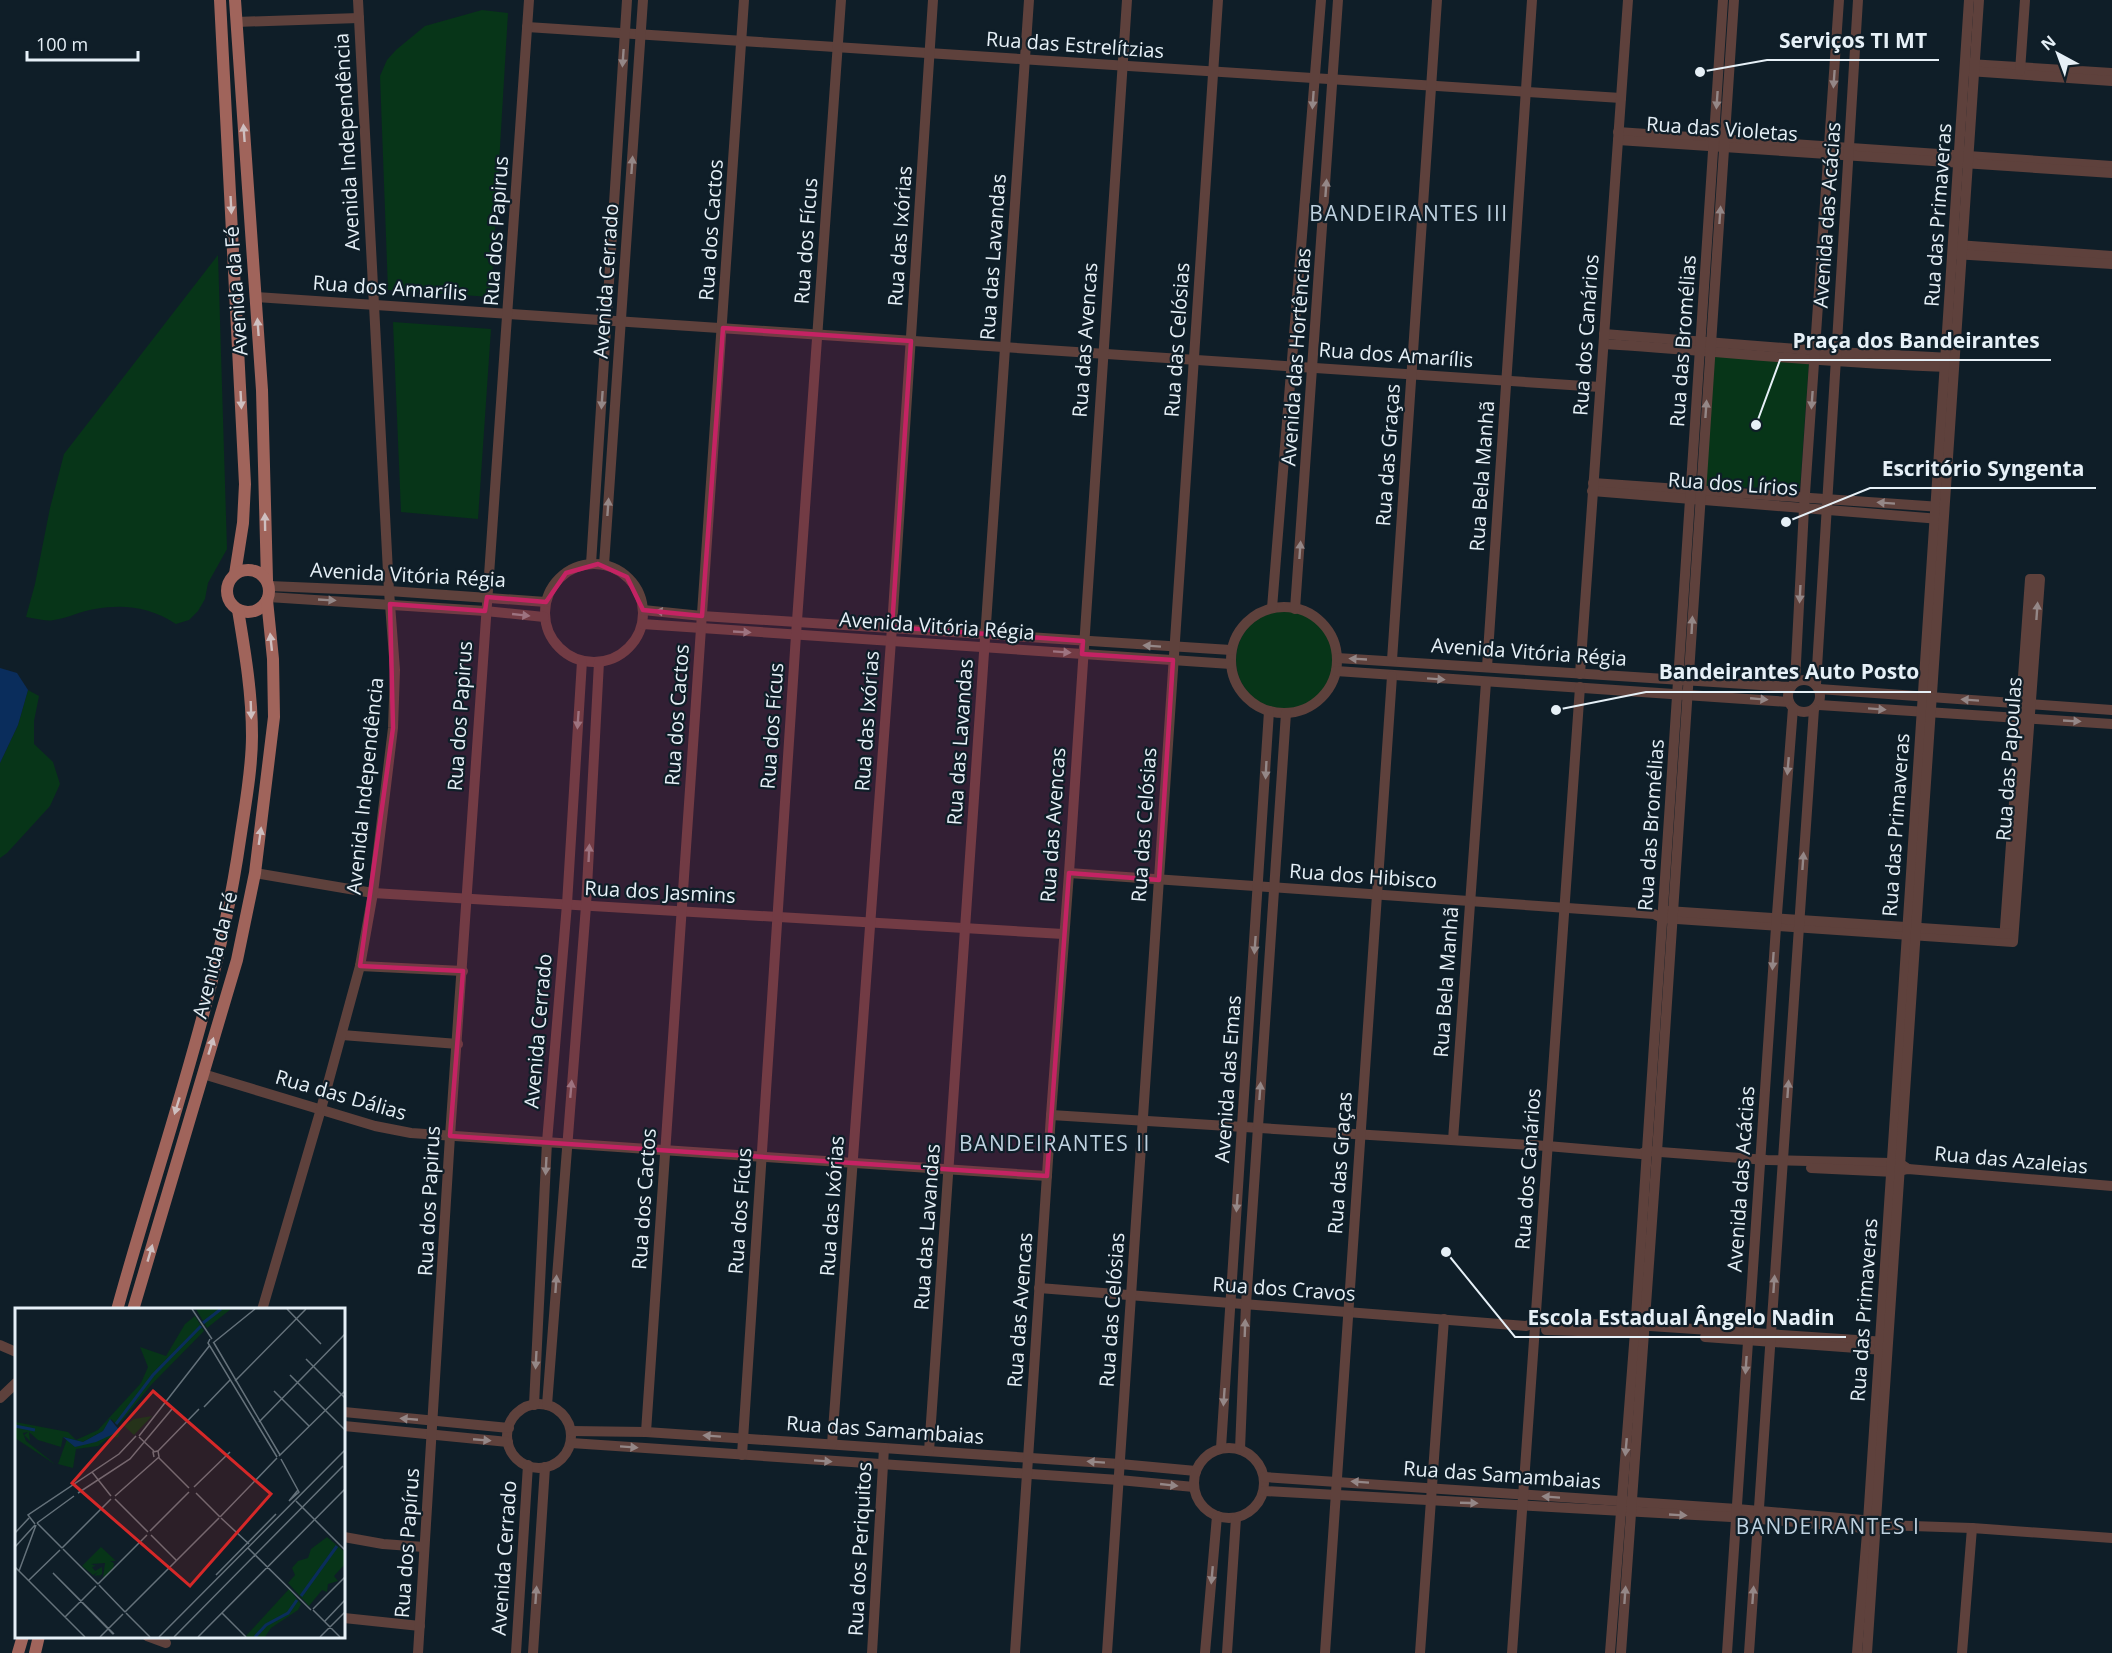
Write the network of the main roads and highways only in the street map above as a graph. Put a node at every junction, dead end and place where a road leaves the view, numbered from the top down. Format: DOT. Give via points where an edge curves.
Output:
graph roads {
  1 [pos="220,0"];
  2 [pos="235,0"];
  3 [pos="235,574"];
  4 [pos="268,591"];
  5 [pos="238,610"];
  6 [pos="118,1308"];
  7 [pos="135,1308"];
  8 [pos="22,1638"];
  9 [pos="39,1638"];
  10 [pos="18,1653"];
  11 [pos="35,1653"];
  1 -- 3 [label="main road, Avenida da Fé, one-way" via="245,484"];
  4 -- 2 [label="main road, Avenida da Fé, one-way" via="262,390"];
  3 -- 4 [label="main road" via="253,570 263,576"];
  3 -- 5 [label="main road" via="226,591 230,603"];
  4 -- 5 [label="main road" via="255,611"];
  7 -- 4 [label="main road, Avenida da Fé, one-way" via="237,960 255,873 274,717"];
  5 -- 6 [label="main road, Avenida da Fé, one-way" via="250,680 252,738 236,870 189,1066"];
  8 -- 10 [label="main road"];
  9 -- 11 [label="main road"];
}
